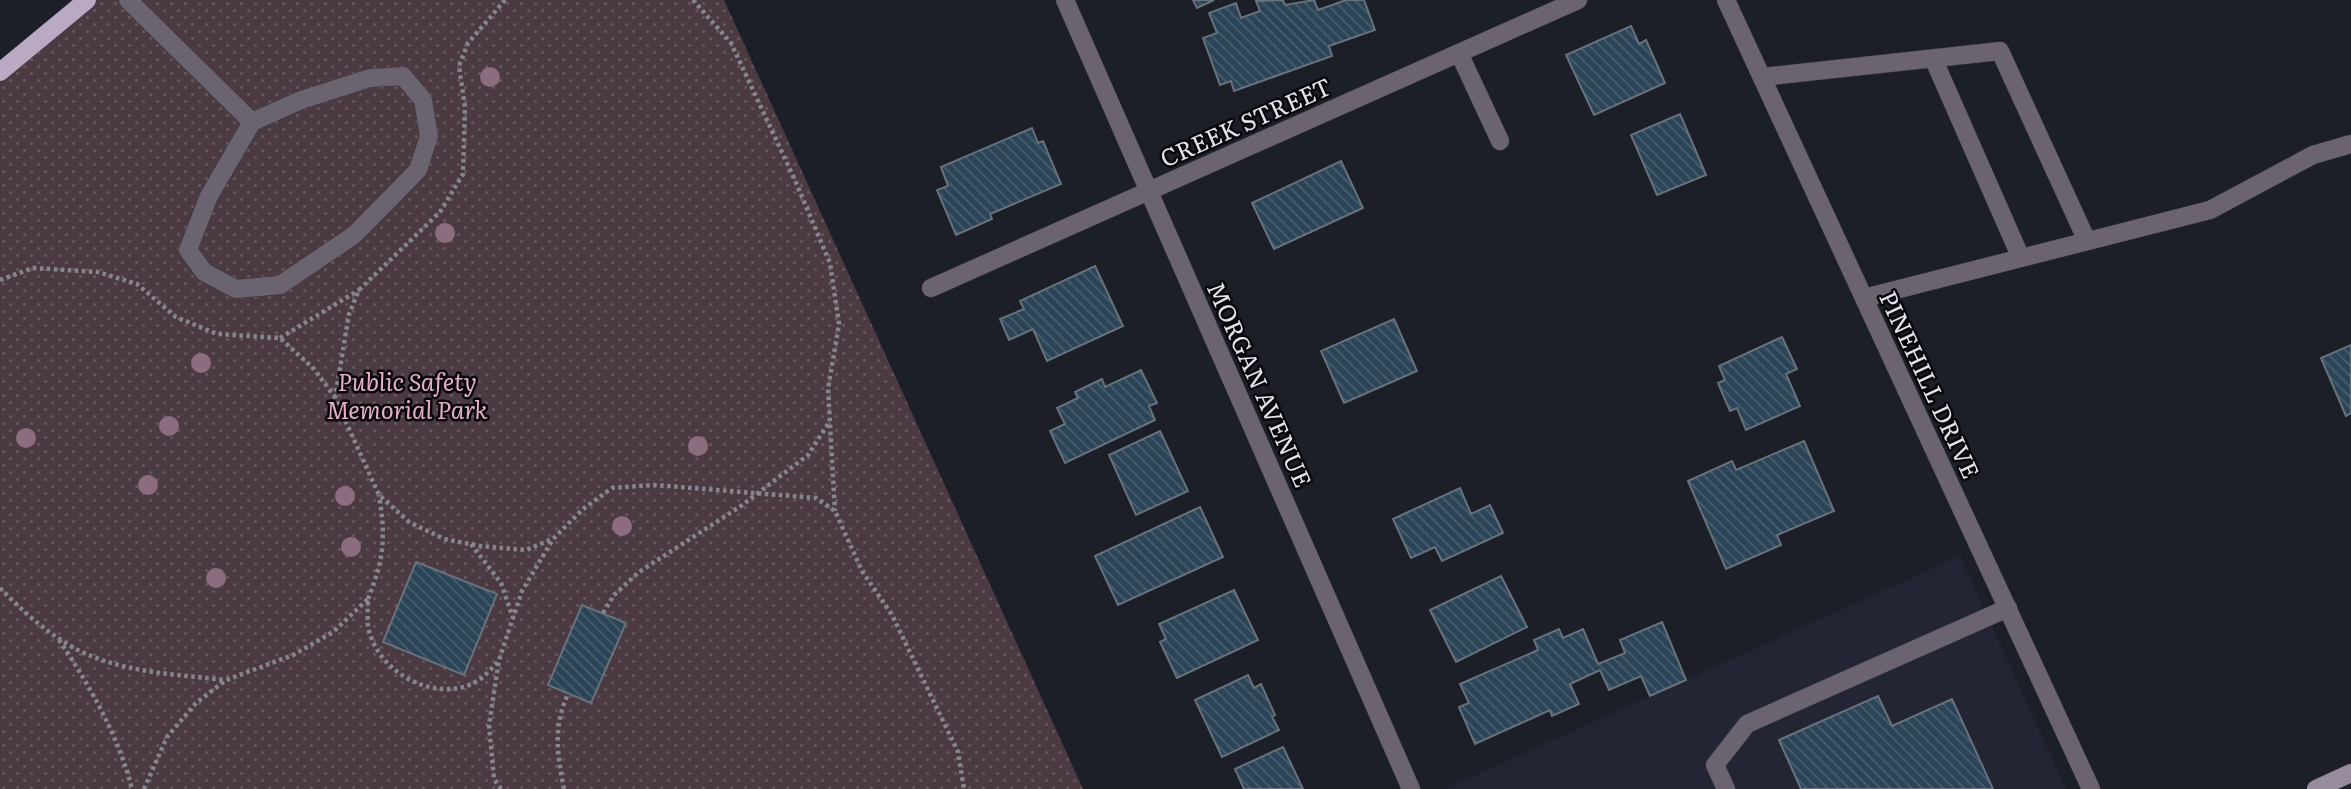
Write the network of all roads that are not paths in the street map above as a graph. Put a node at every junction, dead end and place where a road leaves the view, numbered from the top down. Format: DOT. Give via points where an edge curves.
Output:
graph roads {
  1 [pos="87,0"];
  2 [pos="128,0"];
  3 [pos="1065,0"];
  4 [pos="1578,0"];
  5 [pos="1726,0"];
  6 [pos="1459,53"];
  7 [pos="1933,58"];
  8 [pos="0,72"];
  9 [pos="1762,76"];
  10 [pos="252,122"];
  11 [pos="1500,141"];
  12 [pos="2351,144"];
  13 [pos="1150,190"];
  14 [pos="2087,241"];
  15 [pos="2021,258"];
  16 [pos="931,288"];
  17 [pos="1864,298"];
  18 [pos="2008,608"];
  19 [pos="2351,773"];
  20 [pos="1412,789"];
  21 [pos="1726,789"];
  22 [pos="2091,789"];
  23 [pos="2316,789"];
  1 -- 8 [label="main road"];
  2 -- 10 [label="street"];
  3 -- 13 [label="street, MORGAN AVENUE"];
  4 -- 6 [label="street, CREEK STREET"];
  5 -- 9 [label="street, PINEHILL DRIVE"];
  6 -- 11 [label="street"];
  6 -- 13 [label="street, CREEK STREET"];
  7 -- 9 [label="street"];
  7 -- 14 [label="street" via="2000,51"];
  7 -- 15 [label="street"];
  9 -- 17 [label="street, PINEHILL DRIVE"];
  10 -- 10 [label="street" via="209,196 188,250 204,272 236,289 280,285 354,235 418,170 429,135 423,100 403,76 359,82"];
  12 -- 14 [label="street" via="2313,155 2210,210"];
  13 -- 16 [label="street, CREEK STREET"];
  13 -- 20 [label="street, MORGAN AVENUE"];
  14 -- 15 [label="street"];
  15 -- 17 [label="street"];
  17 -- 18 [label="street, PINEHILL DRIVE"];
  18 -- 21 [label="street" via="1747,724 1716,765"];
  18 -- 22 [label="street, PINEHILL DRIVE"];
  19 -- 23 [label="main road"];
}
